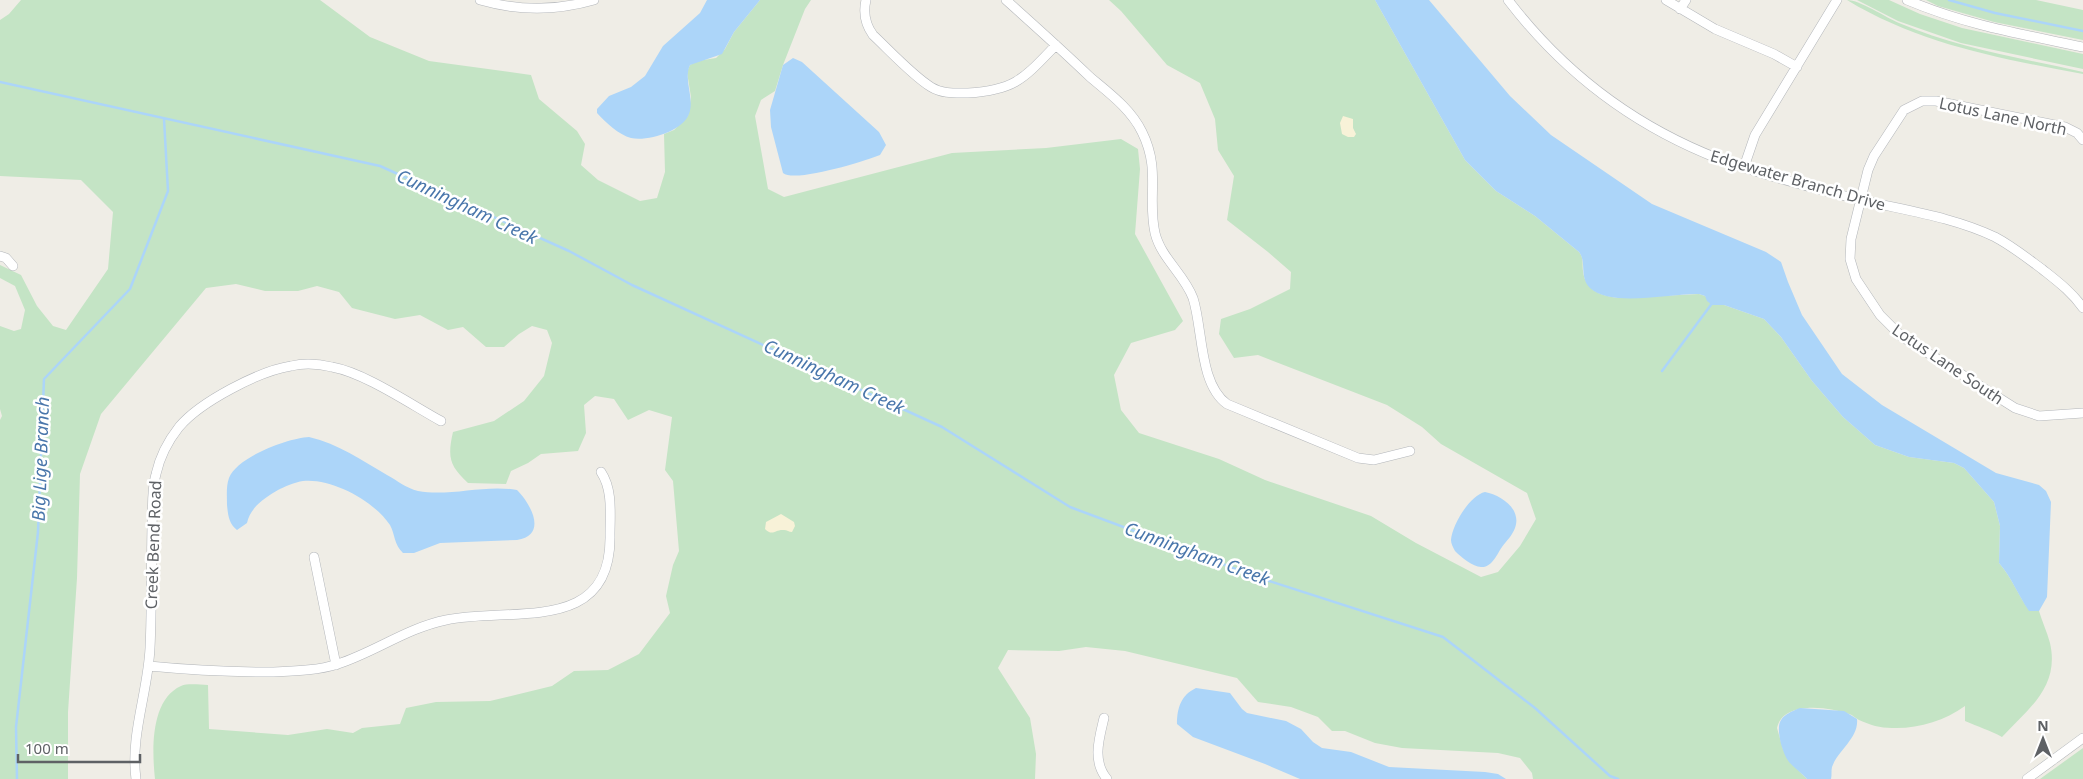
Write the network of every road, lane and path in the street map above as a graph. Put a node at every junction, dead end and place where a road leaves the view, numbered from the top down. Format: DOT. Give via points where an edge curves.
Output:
graph roads {
  1 [pos="480,0"];
  2 [pos="594,0"];
  3 [pos="866,0"];
  4 [pos="1006,0"];
  5 [pos="1508,0"];
  6 [pos="1666,0"];
  7 [pos="1686,0"];
  8 [pos="1837,0"];
  9 [pos="1907,0"];
  10 [pos="1680,9"];
  11 [pos="1056,45"];
  12 [pos="2083,47"];
  13 [pos="1797,67"];
  14 [pos="2083,140"];
  15 [pos="1744,167"];
  16 [pos="1859,200"];
  17 [pos="0,256"];
  18 [pos="13,266"];
  19 [pos="2083,308"];
  20 [pos="2083,413"];
  21 [pos="440,420"];
  22 [pos="1410,451"];
  23 [pos="601,472"];
  24 [pos="314,556"];
  25 [pos="336,665"];
  26 [pos="149,666"];
  27 [pos="1104,718"];
  28 [pos="2083,738"];
  29 [pos="136,779"];
  30 [pos="1107,779"];
  31 [pos="2027,779"];
  1 -- 2 [label="street" via="540,9"];
  3 -- 11 [label="street" via="865,17 873,35 929,86 943,92 988,92 1011,85 1025,77"];
  4 -- 11 [label="street"];
  5 -- 15 [label="street, Edgewater Branch Drive" via="1557,56 1613,103 1680,142"];
  6 -- 10 [label="street"];
  7 -- 10 [label="street"];
  8 -- 13 [label="street"];
  9 -- 12 [label="street" via="1964,22"];
  10 -- 13 [label="street"];
  11 -- 22 [label="street" via="1125,108 1142,132 1152,160 1156,234 1163,252 1193,299 1210,381 1216,394 1227,404 1358,458 1374,460"];
  13 -- 15 [label="street" via="1755,135"];
  14 -- 16 [label="street, Lotus Lane North" via="2065,127 1936,101 1922,101 1909,106 1896,120 1874,156"];
  15 -- 16 [label="street, Edgewater Branch Drive"];
  16 -- 19 [label="street, Edgewater Branch Drive" via="1960,223 1996,238 2056,280"];
  16 -- 20 [label="street, Lotus Lane South" via="1851,239 1852,270 1860,289 1890,326 2015,408 2039,416"];
  17 -- 18 [label="street"];
  21 -- 26 [label="street, Creek Bend Road" via="355,374 312,364 272,371 194,412 172,436 155,476"];
  23 -- 25 [label="street" via="608,487 610,554 599,582 584,597 566,608 550,612 475,615 446,620 406,632"];
  24 -- 25 [label="street"];
  25 -- 26 [label="street" via="311,670 226,672"];
  26 -- 29 [label="street, Creek Bend Road" via="135,745"];
  27 -- 30 [label="street" via="1097,760"];
  28 -- 31 [label="street"];
}
